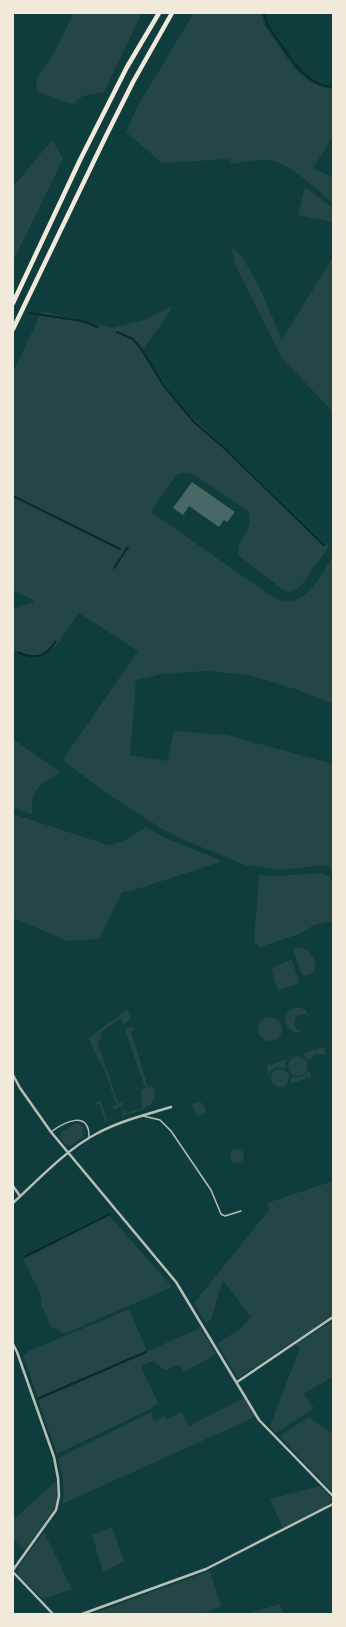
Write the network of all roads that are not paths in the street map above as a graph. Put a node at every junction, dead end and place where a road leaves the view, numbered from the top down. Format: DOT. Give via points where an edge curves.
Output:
graph roads {
  1 [pos="159,13"];
  2 [pos="172,13"];
  3 [pos="14,302"];
  4 [pos="13,329"];
  5 [pos="13,1075"];
  6 [pos="171,1107"];
  7 [pos="143,1116"];
  8 [pos="51,1132"];
  9 [pos="89,1138"];
  10 [pos="68,1153"];
  11 [pos="13,1186"];
  12 [pos="20,1196"];
  13 [pos="13,1203"];
  14 [pos="241,1211"];
  15 [pos="333,1317"];
  16 [pos="13,1344"];
  17 [pos="236,1382"];
  18 [pos="333,1496"];
  19 [pos="333,1504"];
  20 [pos="13,1571"];
  21 [pos="53,1614"];
  22 [pos="82,1614"];
  1 -- 3 [label="highway" via="127,67 80,160"];
  2 -- 4 [label="highway" via="133,82"];
  5 -- 8 [label="street"];
  6 -- 7 [label="street"];
  7 -- 9 [label="street" via="112,1126"];
  7 -- 14 [label="lane" via="160,1120 171,1131 211,1190 221,1214 225,1216"];
  8 -- 9 [label="lane" via="71,1121 80,1120 88,1127"];
  8 -- 10 [label="street"];
  9 -- 10 [label="street"];
  10 -- 12 [label="street"];
  10 -- 17 [label="street" via="176,1282"];
  11 -- 12 [label="street"];
  12 -- 13 [label="street"];
  15 -- 17 [label="street"];
  16 -- 20 [label="street" via="54,1457 59,1496 56,1510"];
  17 -- 18 [label="street" via="259,1420"];
  19 -- 22 [label="street" via="210,1568"];
  20 -- 21 [label="street"];
}
